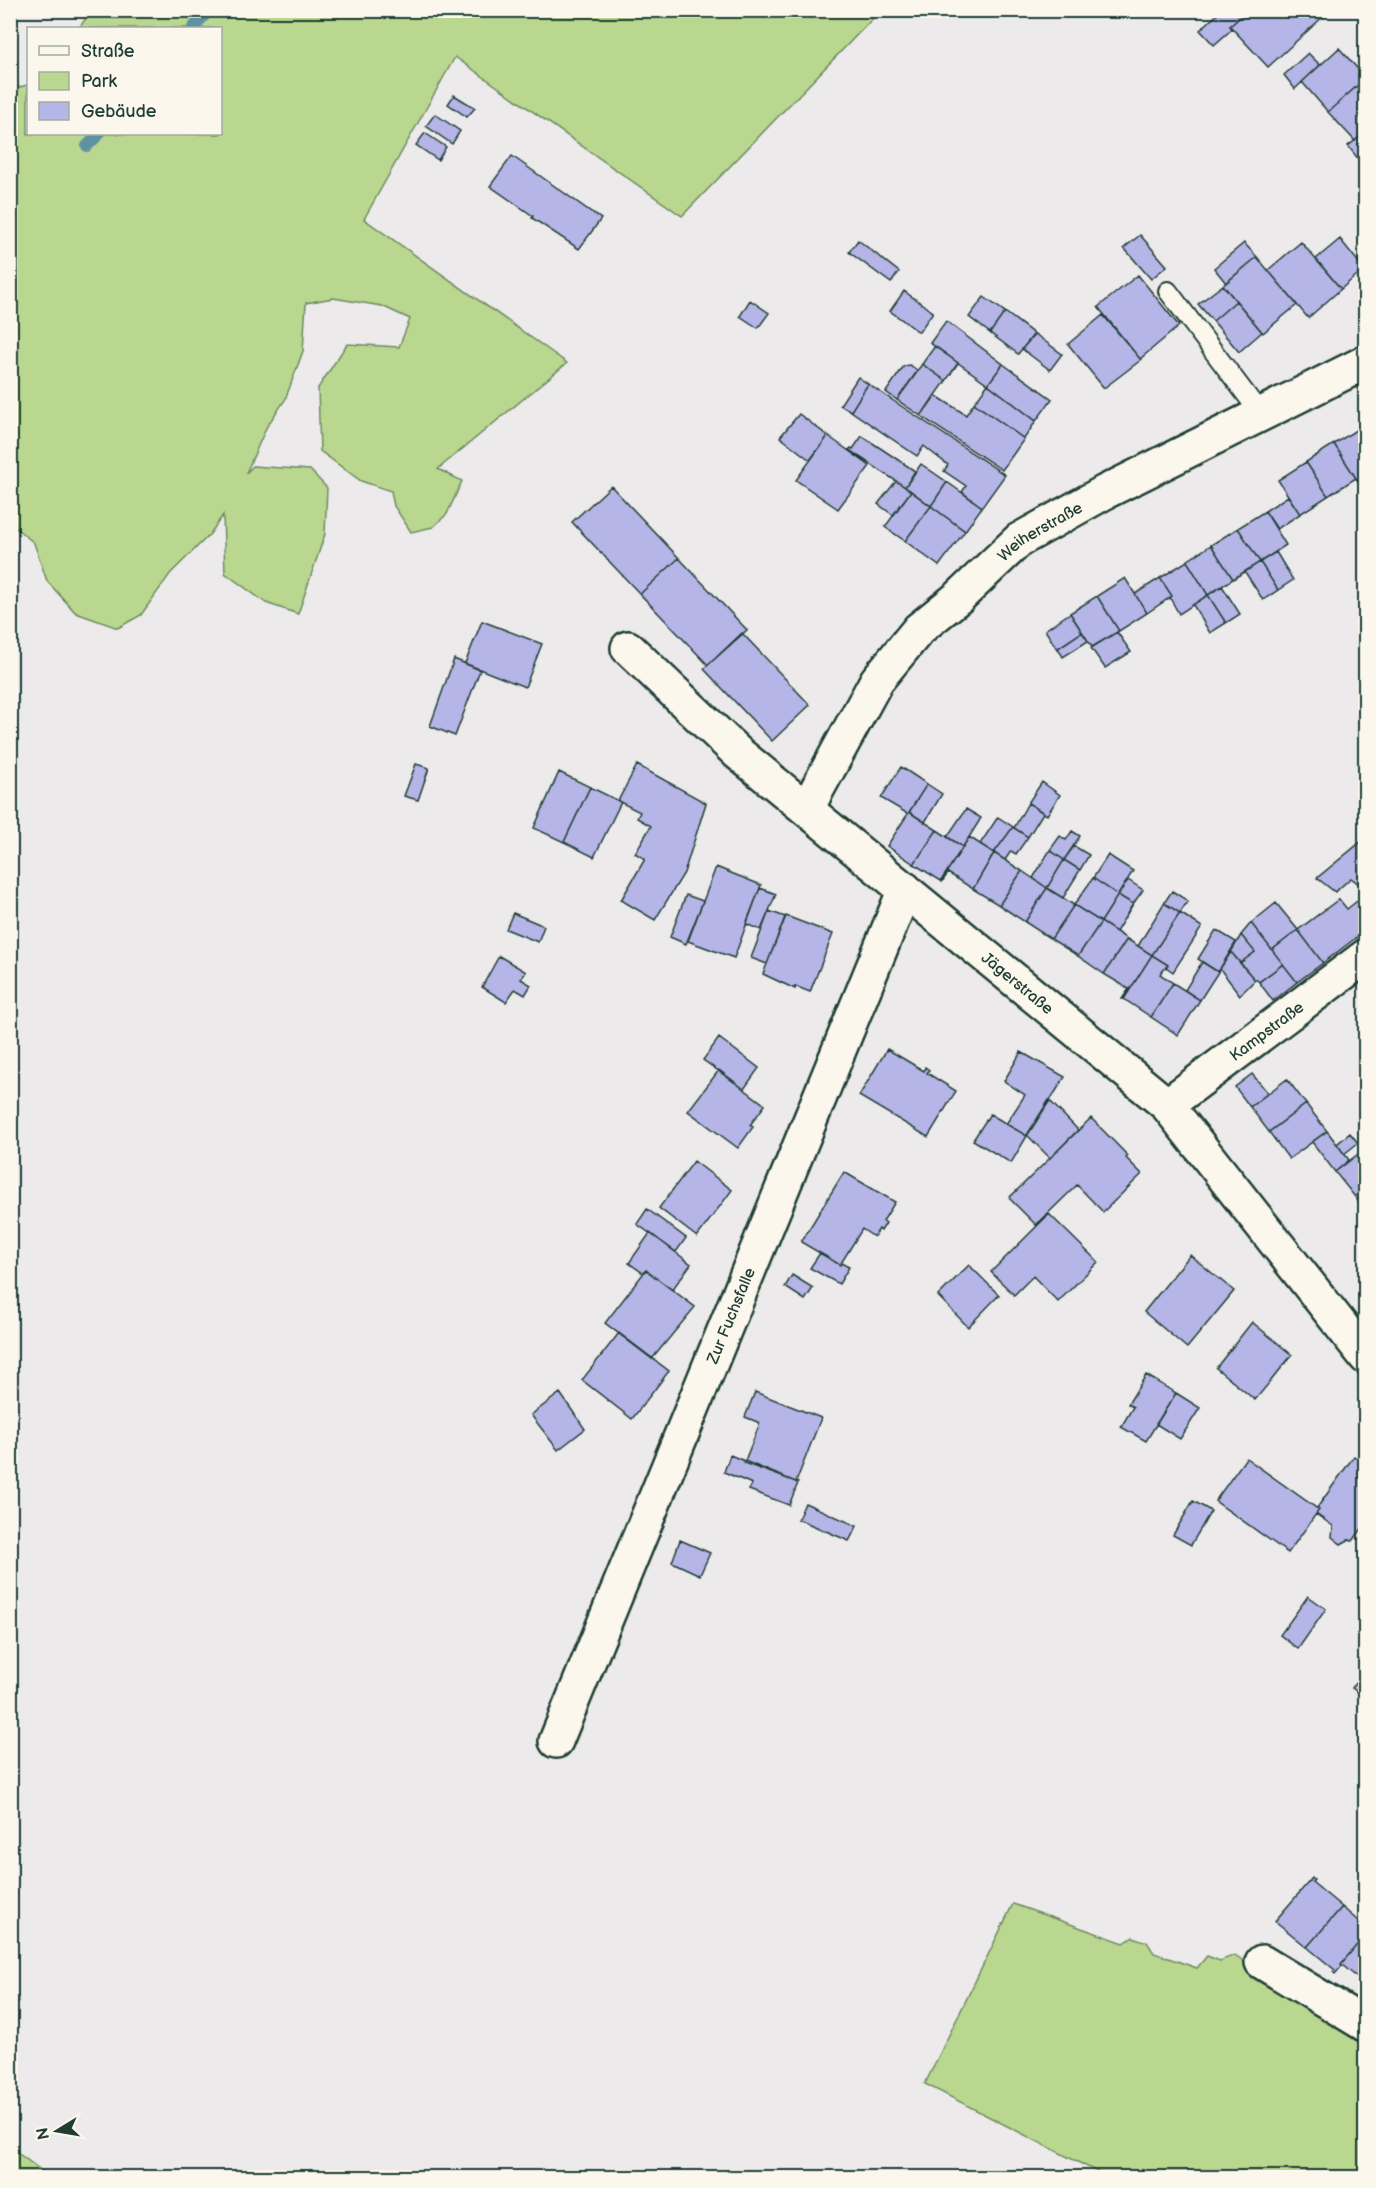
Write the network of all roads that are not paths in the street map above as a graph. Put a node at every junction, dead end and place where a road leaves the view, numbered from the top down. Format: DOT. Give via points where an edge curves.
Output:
graph roads {
  1 [pos="1168,291"];
  2 [pos="1365,362"];
  3 [pos="1260,413"];
  4 [pos="628,648"];
  5 [pos="807,808"];
  6 [pos="905,889"];
  7 [pos="1365,956"];
  8 [pos="1167,1105"];
  9 [pos="1365,1357"];
  10 [pos="556,1742"];
  11 [pos="1263,1962"];
  12 [pos="1365,2025"];
  1 -- 3 [label="lane"];
  2 -- 3 [label="street, Weiherstraße"];
  3 -- 5 [label="street, Weiherstraße" via="1019,540 919,629 877,680"];
  4 -- 5 [label="street, Jägerstraße" via="738,753"];
  5 -- 6 [label="street, Jägerstraße"];
  6 -- 8 [label="street, Jägerstraße"];
  6 -- 10 [label="street, Zur Fuchsfalle"];
  7 -- 8 [label="street, Kampstraße"];
  8 -- 9 [label="street, Jägerstraße"];
  11 -- 12 [label="street"];
}
